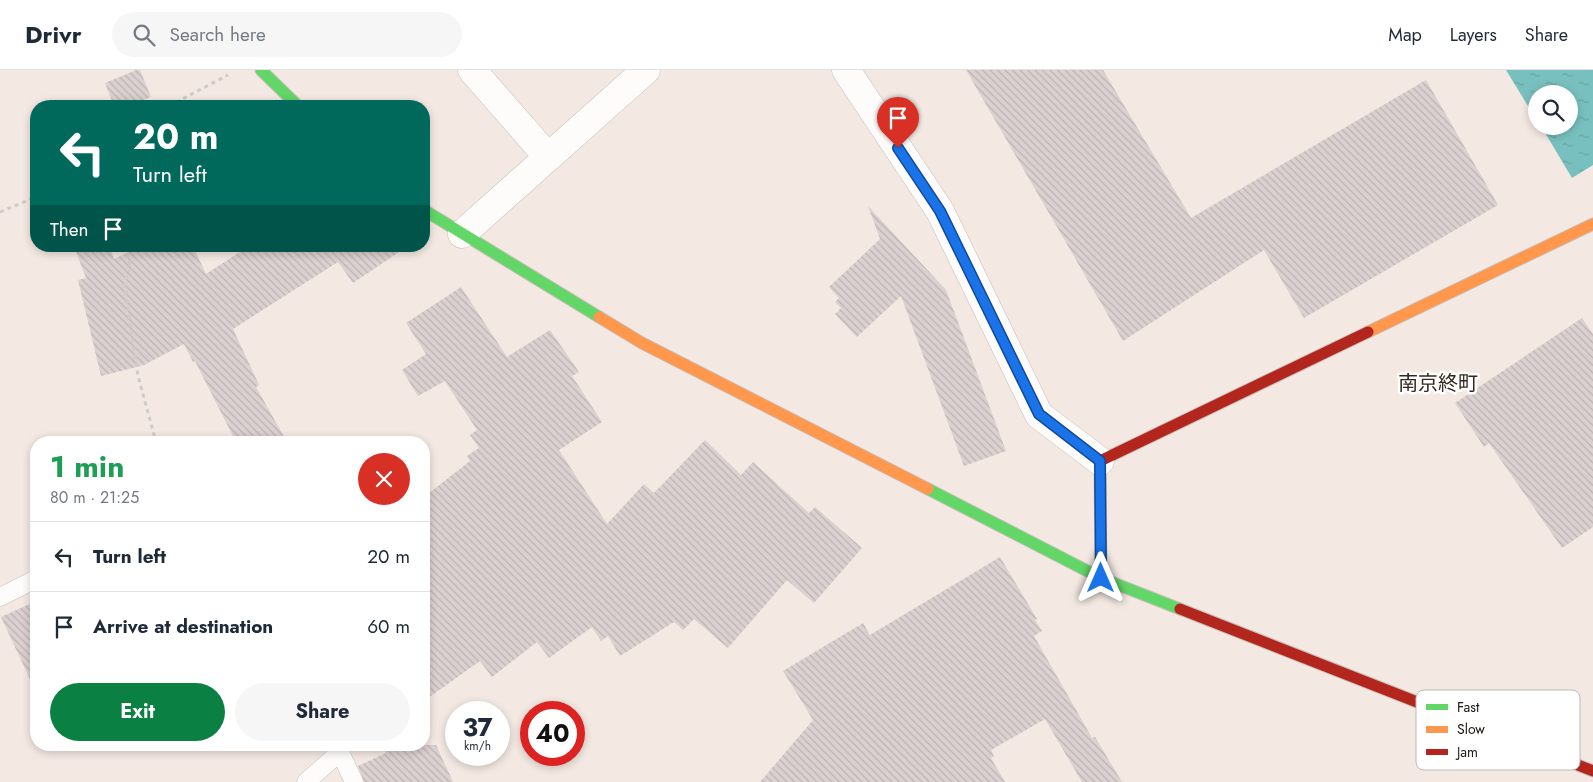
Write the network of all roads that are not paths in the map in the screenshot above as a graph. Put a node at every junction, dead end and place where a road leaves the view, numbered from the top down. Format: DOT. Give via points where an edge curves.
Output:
graph roads {
  1 [pos="261,70"];
  2 [pos="472,70"];
  3 [pos="646,70"];
  4 [pos="846,70"];
  5 [pos="292,100"];
  6 [pos="548,157"];
  7 [pos="430,214"];
  8 [pos="1593,224"];
  9 [pos="462,234"];
  10 [pos="1100,461"];
  11 [pos="1101,578"];
  12 [pos="30,582"];
  13 [pos="0,597"];
  14 [pos="1416,702"];
  15 [pos="334,751"];
  16 [pos="338,751"];
  17 [pos="1580,766"];
  18 [pos="1593,771"];
  19 [pos="306,782"];
  20 [pos="354,782"];
  1 -- 5 [label="street"];
  2 -- 6 [label="street"];
  3 -- 6 [label="street"];
  4 -- 10 [label="street" via="940,211 1039,414"];
  6 -- 9 [label="street"];
  7 -- 9 [label="street"];
  8 -- 10 [label="street"];
  9 -- 11 [label="street" via="642,343"];
  10 -- 11 [label="street"];
  11 -- 14 [label="street"];
  12 -- 13 [label="lane"];
  15 -- 19 [label="lane"];
  16 -- 20 [label="lane"];
  17 -- 18 [label="street"];
}
